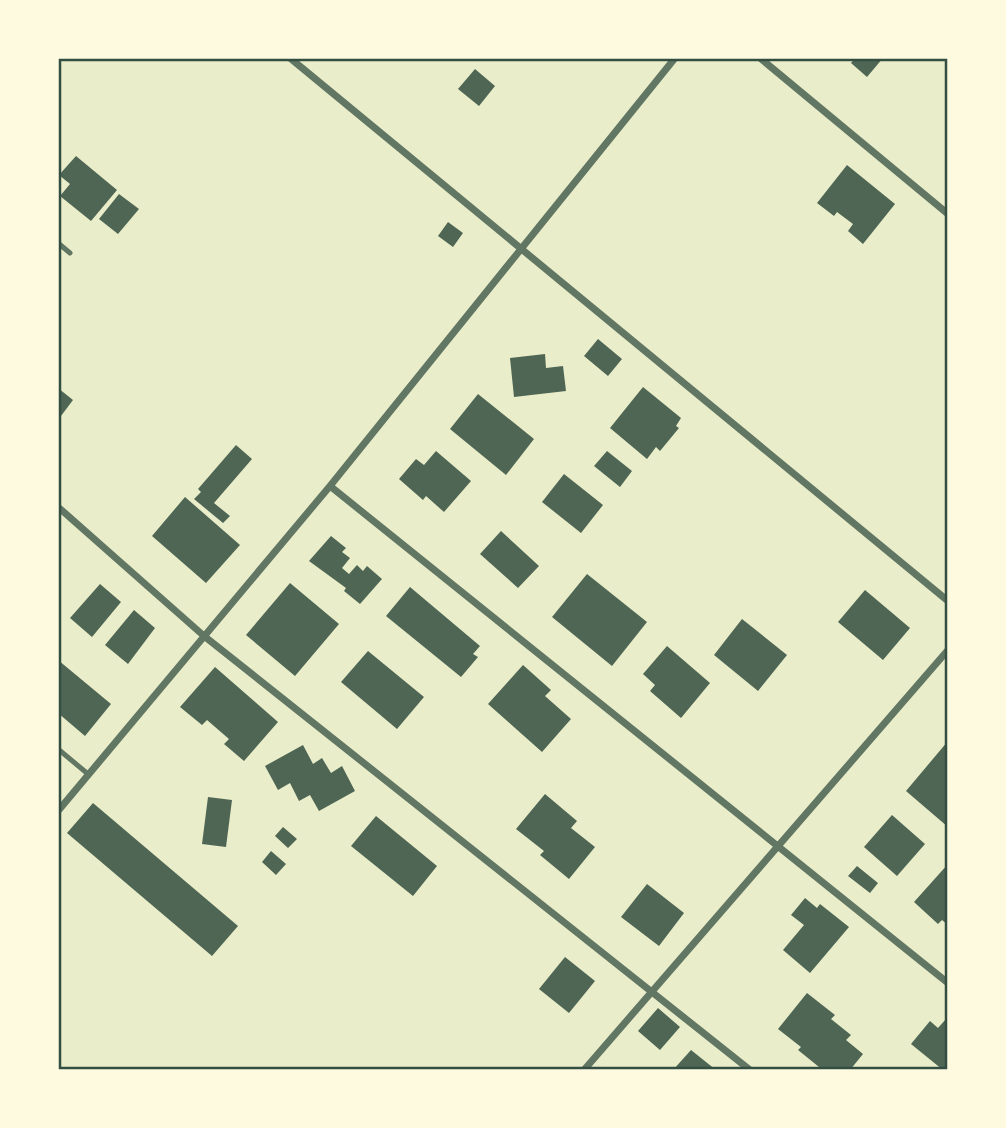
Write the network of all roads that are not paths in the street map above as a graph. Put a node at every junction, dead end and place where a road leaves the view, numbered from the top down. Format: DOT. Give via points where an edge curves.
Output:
graph roads {
  1 [pos="290,58"];
  2 [pos="675,58"];
  3 [pos="760,58"];
  4 [pos="948,214"];
  5 [pos="58,243"];
  6 [pos="519,249"];
  7 [pos="69,253"];
  8 [pos="330,486"];
  9 [pos="58,507"];
  10 [pos="948,601"];
  11 [pos="204,636"];
  12 [pos="948,650"];
  13 [pos="58,749"];
  14 [pos="88,774"];
  15 [pos="58,811"];
  16 [pos="779,846"];
  17 [pos="948,983"];
  18 [pos="651,991"];
  19 [pos="584,1070"];
  20 [pos="750,1070"];
  1 -- 6 [label="street"];
  2 -- 6 [label="street"];
  3 -- 4 [label="street"];
  5 -- 7 [label="lane"];
  6 -- 8 [label="street"];
  6 -- 10 [label="street"];
  8 -- 11 [label="street"];
  8 -- 16 [label="street"];
  9 -- 11 [label="street"];
  11 -- 14 [label="street"];
  11 -- 18 [label="street"];
  12 -- 16 [label="street"];
  13 -- 14 [label="lane"];
  14 -- 15 [label="street"];
  16 -- 17 [label="street"];
  16 -- 18 [label="street"];
  18 -- 19 [label="street"];
  18 -- 20 [label="street"];
}
